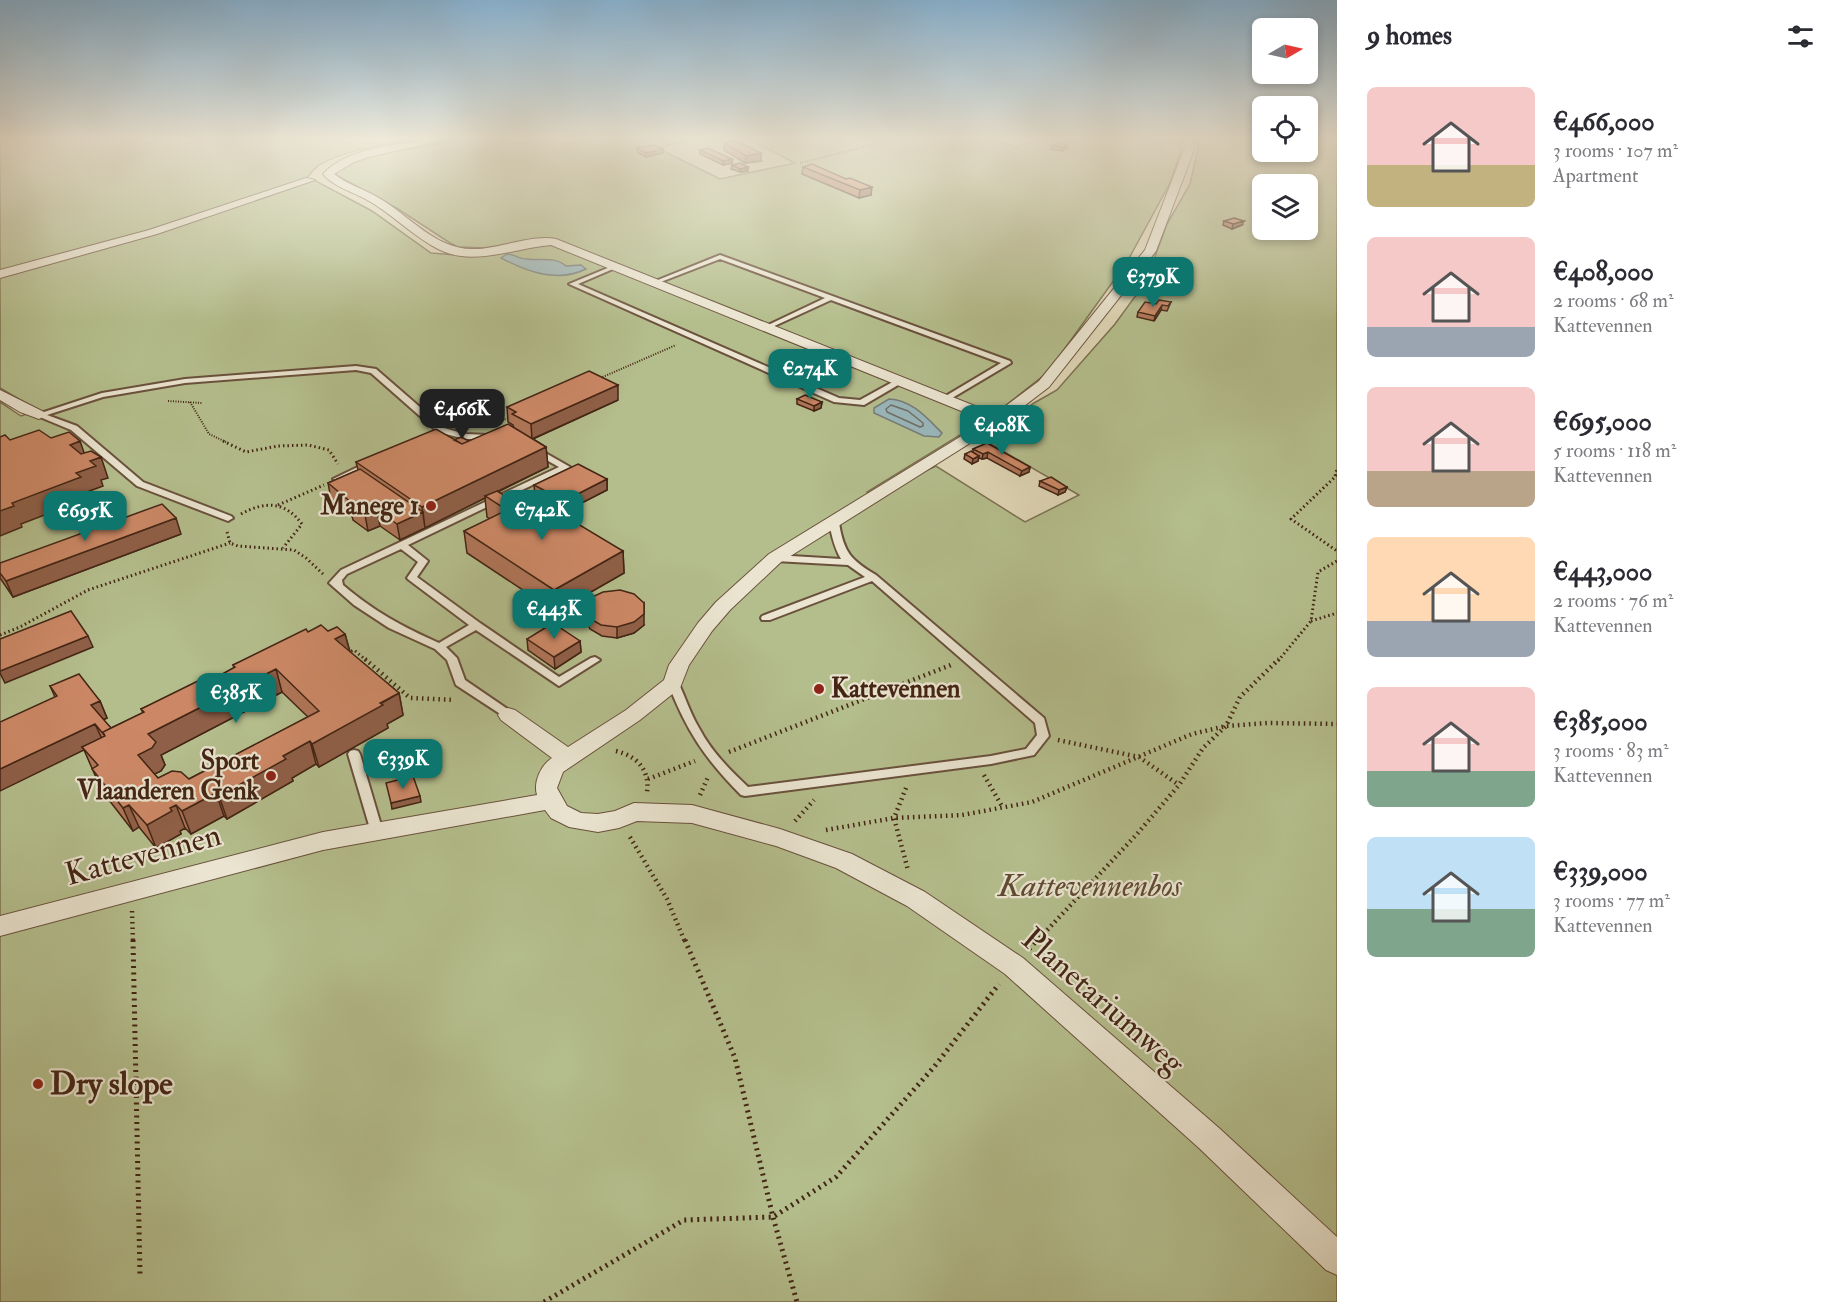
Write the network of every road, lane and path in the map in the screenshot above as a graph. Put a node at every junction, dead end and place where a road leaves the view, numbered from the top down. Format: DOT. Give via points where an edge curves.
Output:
graph roads {
  1 [pos="250,200"];
  2 [pos="375,200"];
  3 [pos="1170,200"];
  4 [pos="617,266"];
  5 [pos="0,274"];
  6 [pos="656,282"];
  7 [pos="830,298"];
  8 [pos="768,327"];
  9 [pos="693,337"];
  10 [pos="901,381"];
  11 [pos="590,383"];
  12 [pos="0,394"];
  13 [pos="947,399"];
  14 [pos="168,401"];
  15 [pos="190,402"];
  16 [pos="202,403"];
  17 [pos="517,414"];
  18 [pos="39,415"];
  19 [pos="997,420"];
  20 [pos="465,436"];
  21 [pos="499,436"];
  22 [pos="528,446"];
  23 [pos="375,462"];
  24 [pos="1337,469"];
  25 [pos="1336,476"];
  26 [pos="341,477"];
  27 [pos="278,505"];
  28 [pos="230,519"];
  29 [pos="834,523"];
  30 [pos="230,543"];
  31 [pos="402,545"];
  32 [pos="283,548"];
  33 [pos="1337,551"];
  34 [pos="775,558"];
  35 [pos="1337,561"];
  36 [pos="848,562"];
  37 [pos="873,577"];
  38 [pos="336,585"];
  39 [pos="1337,613"];
  40 [pos="766,618"];
  41 [pos="1311,621"];
  42 [pos="476,625"];
  43 [pos="0,635"];
  44 [pos="439,648"];
  45 [pos="347,653"];
  46 [pos="968,659"];
  47 [pos="595,660"];
  48 [pos="674,683"];
  49 [pos="488,701"];
  50 [pos="507,716"];
  51 [pos="1337,724"];
  52 [pos="1226,726"];
  53 [pos="1043,736"];
  54 [pos="575,753"];
  55 [pos="354,754"];
  56 [pos="1139,757"];
  57 [pos="712,759"];
  58 [pos="976,762"];
  59 [pos="913,769"];
  60 [pos="648,778"];
  61 [pos="830,781"];
  62 [pos="1179,785"];
  63 [pos="551,801"];
  64 [pos="1003,808"];
  65 [pos="692,814"];
  66 [pos="627,816"];
  67 [pos="894,818"];
  68 [pos="377,832"];
  69 [pos="780,838"];
  70 [pos="132,892"];
  71 [pos="916,899"];
  72 [pos="0,926"];
  73 [pos="1014,966"];
  74 [pos="773,1217"];
  75 [pos="1337,1259"];
  76 [pos="140,1275"];
  77 [pos="544,1302"];
  78 [pos="797,1302"];
  1 -- 5 [label="street" via="153,232"];
  2 -- 4 [label="street" via="448,250 488,252 552,241"];
  3 -- 19 [label="street" via="1150,251 1044,384"];
  4 -- 6 [label="street"];
  4 -- 9 [label="lane" via="572,284"];
  6 -- 7 [label="lane" via="720,257"];
  6 -- 8 [label="street"];
  7 -- 8 [label="lane"];
  7 -- 13 [label="lane" via="1007,363"];
  8 -- 10 [label="street"];
  9 -- 10 [label="lane" via="837,400 861,403"];
  9 -- 11 [label="path"];
  10 -- 13 [label="street"];
  12 -- 18 [label="street"];
  13 -- 19 [label="street"];
  14 -- 15 [label="path"];
  15 -- 16 [label="path"];
  15 -- 26 [label="path" via="209,434 246,452 308,445 329,450"];
  17 -- 20 [label="path"];
  18 -- 20 [label="lane" via="102,394 185,381 356,368 373,371 437,432"];
  18 -- 28 [label="lane" via="74,428 140,484"];
  19 -- 29 [label="street"];
  20 -- 21 [label="lane"];
  22 -- 31 [label="lane" via="566,467"];
  23 -- 26 [label="lane"];
  24 -- 25 [label="path"];
  25 -- 33 [label="path" via="1291,519"];
  26 -- 27 [label="path"];
  27 -- 28 [label="path" via="252,508"];
  27 -- 32 [label="path" via="294,512 302,524"];
  28 -- 30 [label="path"];
  29 -- 34 [label="street"];
  29 -- 36 [label="lane" via="836,538"];
  30 -- 32 [label="path" via="258,550"];
  30 -- 43 [label="path" via="88,590"];
  31 -- 38 [label="lane" via="344,572"];
  31 -- 42 [label="lane" via="423,561 412,578"];
  32 -- 38 [label="path" via="297,551"];
  34 -- 36 [label="lane"];
  34 -- 48 [label="street" via="705,627 679,665"];
  35 -- 41 [label="path" via="1318,572"];
  36 -- 37 [label="lane"];
  37 -- 40 [label="lane"];
  37 -- 46 [label="lane"];
  38 -- 44 [label="lane" via="393,626"];
  39 -- 41 [label="path"];
  41 -- 52 [label="path" via="1289,650 1240,698"];
  42 -- 44 [label="lane"];
  42 -- 47 [label="lane" via="559,682"];
  44 -- 49 [label="lane" via="452,658 460,682"];
  45 -- 49 [label="path" via="354,650 410,698"];
  46 -- 53 [label="lane" via="1040,721"];
  46 -- 57 [label="path"];
  48 -- 54 [label="street"];
  48 -- 57 [label="lane" via="687,720"];
  49 -- 50 [label="lane"];
  50 -- 54 [label="street"];
  51 -- 52 [label="path"];
  52 -- 56 [label="path" via="1192,734"];
  52 -- 62 [label="path" via="1203,748"];
  53 -- 56 [label="path"];
  53 -- 58 [label="lane" via="1030,753"];
  54 -- 60 [label="path" via="620,751 642,766"];
  54 -- 63 [label="street" via="555,766 549,776 546,788"];
  55 -- 68 [label="lane"];
  56 -- 62 [label="path"];
  56 -- 64 [label="path" via="1032,802"];
  57 -- 60 [label="path"];
  57 -- 61 [label="lane" via="745,792"];
  57 -- 65 [label="path"];
  58 -- 59 [label="lane"];
  58 -- 64 [label="path"];
  59 -- 61 [label="lane"];
  59 -- 67 [label="path"];
  60 -- 66 [label="path" via="645,799"];
  61 -- 69 [label="path"];
  62 -- 73 [label="path"];
  63 -- 66 [label="street, Planetariumweg" via="559,812 577,821 598,823"];
  63 -- 68 [label="street, Kattevennen"];
  64 -- 67 [label="path" via="962,815"];
  65 -- 66 [label="street, Planetariumweg"];
  65 -- 69 [label="street, Planetariumweg"];
  66 -- 74 [label="path" via="735,1058"];
  67 -- 69 [label="path"];
  67 -- 71 [label="path"];
  68 -- 70 [label="street, Kattevennen" via="323,841"];
  69 -- 71 [label="street, Planetariumweg" via="844,861"];
  70 -- 72 [label="street, Kattevennen"];
  70 -- 76 [label="path"];
  71 -- 73 [label="street, Planetariumweg"];
  73 -- 74 [label="path" via="934,1066 836,1178"];
  73 -- 75 [label="street, Planetariumweg" via="1209,1138"];
  74 -- 77 [label="path" via="684,1220"];
  74 -- 78 [label="path"];
}
